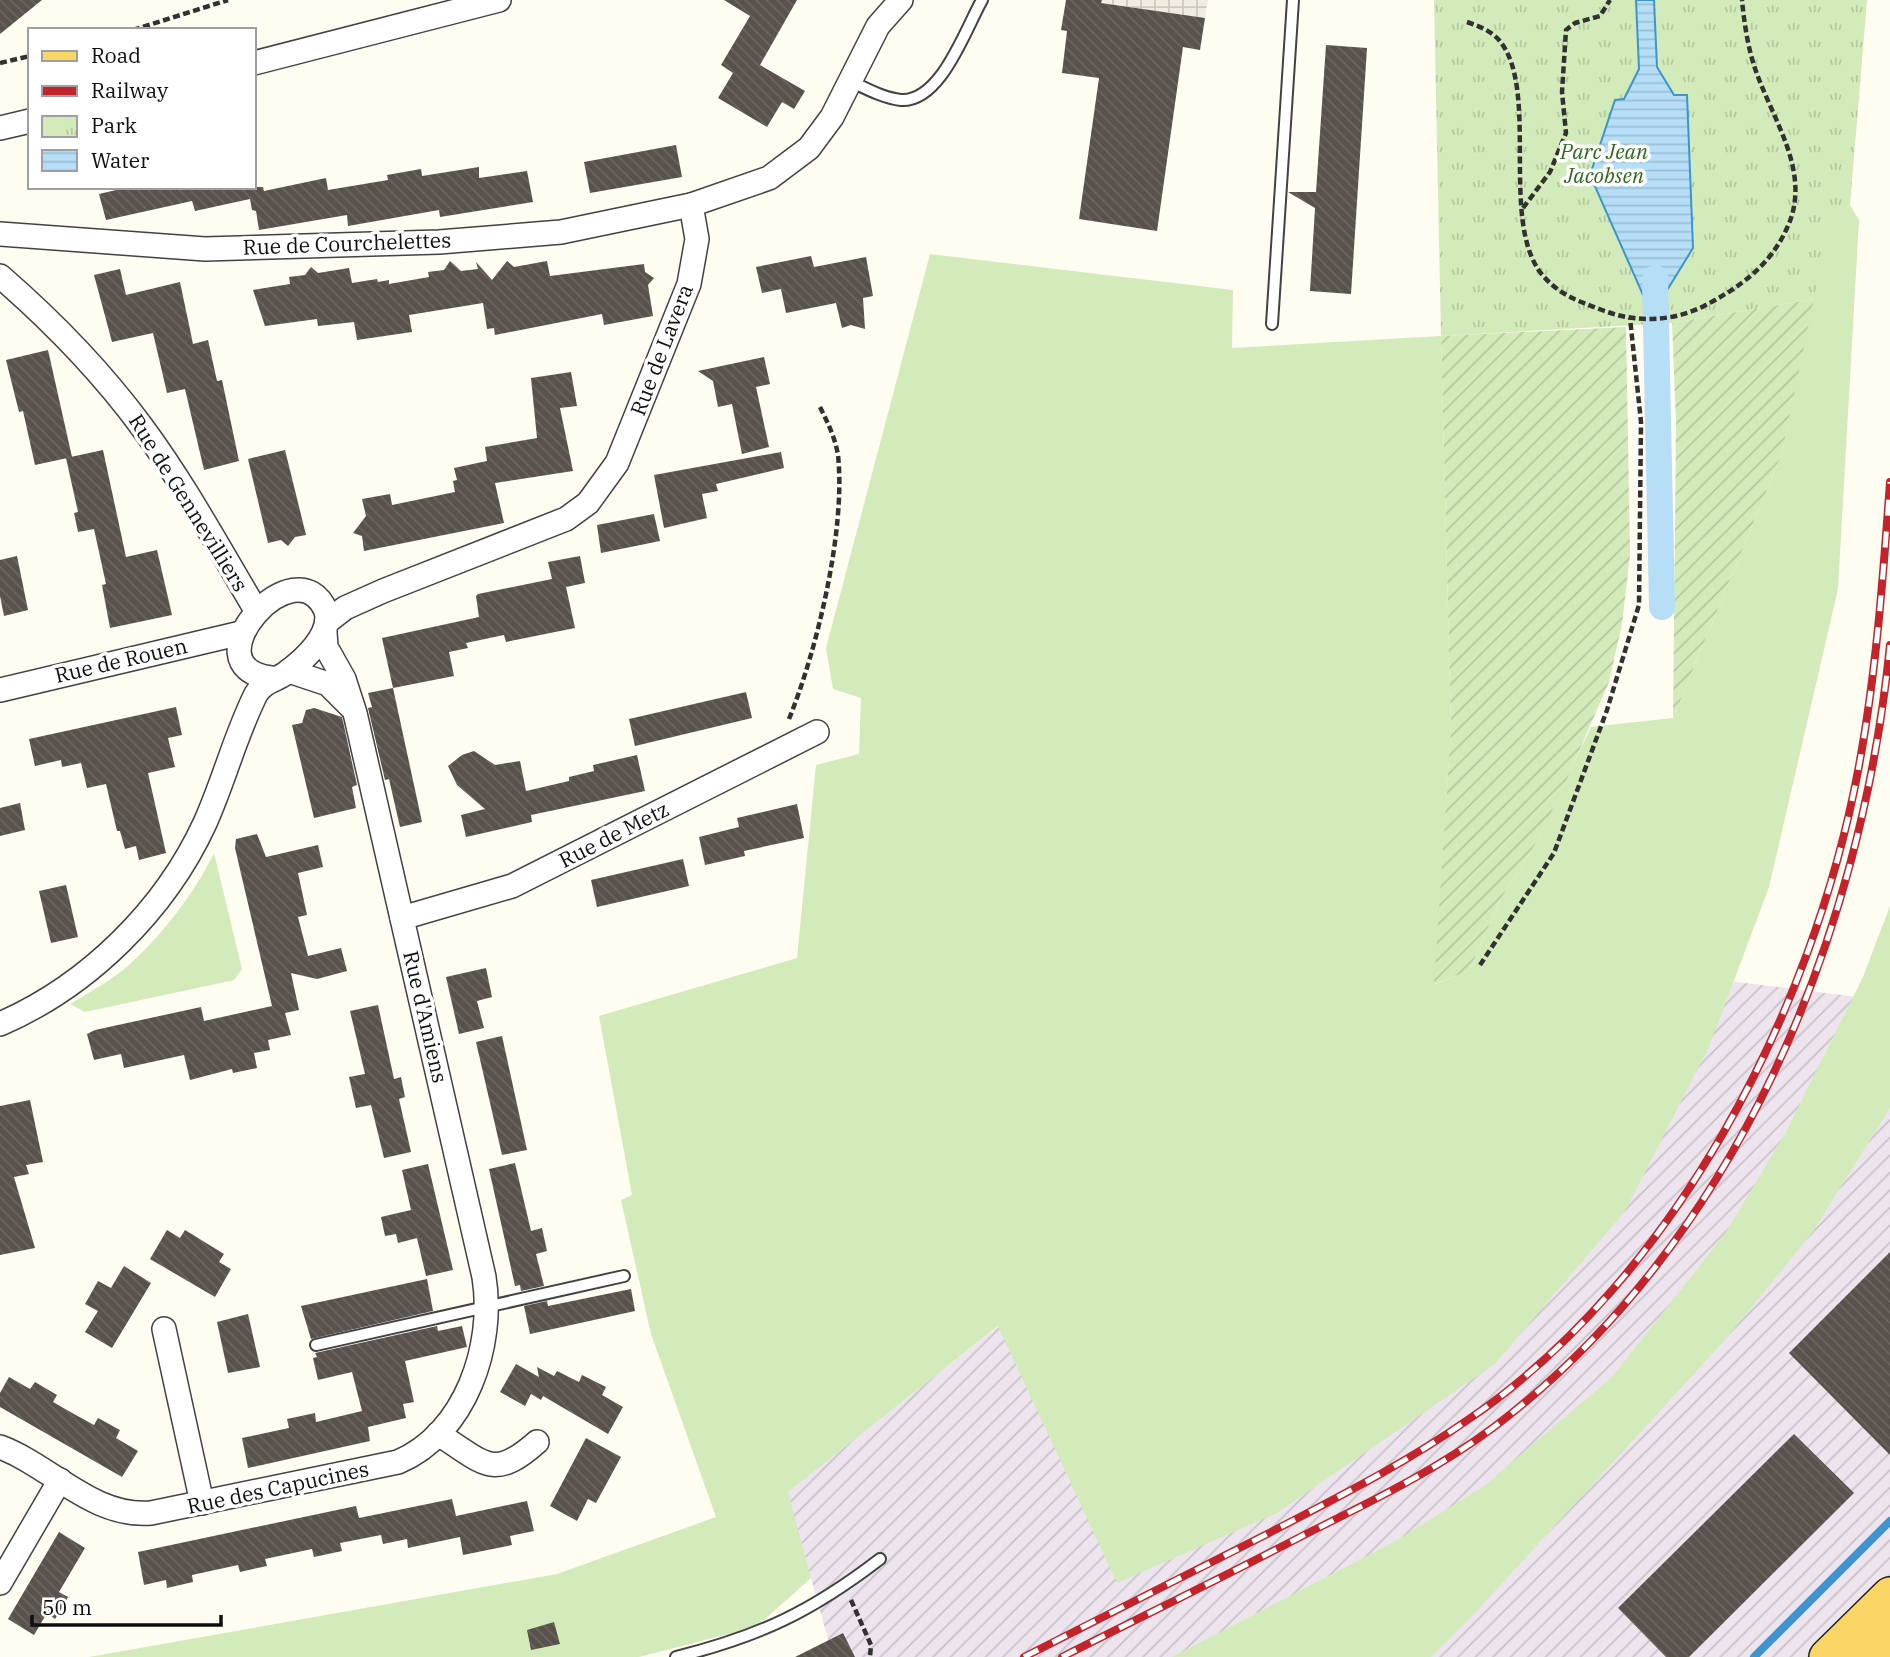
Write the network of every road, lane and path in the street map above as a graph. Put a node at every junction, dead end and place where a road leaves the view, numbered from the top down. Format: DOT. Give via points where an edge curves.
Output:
graph roads {
  1 [pos="228,0"];
  2 [pos="499,0"];
  3 [pos="901,0"];
  4 [pos="982,0"];
  5 [pos="1293,0"];
  6 [pos="1610,0"];
  7 [pos="1742,0"];
  8 [pos="1467,22"];
  9 [pos="139,28"];
  10 [pos="28,56"];
  11 [pos="256,62"];
  12 [pos="0,63"];
  13 [pos="850,81"];
  14 [pos="28,121"];
  15 [pos="0,128"];
  16 [pos="691,205"];
  17 [pos="1523,208"];
  18 [pos="0,234"];
  19 [pos="0,276"];
  20 [pos="1630,318"];
  21 [pos="1272,324"];
  22 [pos="819,405"];
  23 [pos="257,612"];
  24 [pos="326,627"];
  25 [pos="241,633"];
  26 [pos="280,675"];
  27 [pos="0,690"];
  28 [pos="355,713"];
  29 [pos="817,732"];
  30 [pos="770,757"];
  31 [pos="402,918"];
  32 [pos="1480,965"];
  33 [pos="0,1024"];
  34 [pos="624,1276"];
  35 [pos="488,1314"];
  36 [pos="164,1329"];
  37 [pos="317,1345"];
  38 [pos="438,1434"];
  39 [pos="537,1442"];
  40 [pos="0,1447"];
  41 [pos="60,1480"];
  42 [pos="202,1503"];
  43 [pos="880,1559"];
  44 [pos="0,1583"];
  45 [pos="845,1586"];
  46 [pos="1890,1595"];
  47 [pos="1890,1632"];
  48 [pos="676,1657"];
  49 [pos="870,1657"];
  50 [pos="1828,1657"];
  51 [pos="1867,1657"];
  1 -- 9 [label="path"];
  2 -- 11 [label="street"];
  3 -- 13 [label="street" via="878,26"];
  4 -- 13 [label="lane" via="940,78 926,93 893,99"];
  5 -- 21 [label="lane"];
  6 -- 17 [label="path" via="1600,16 1566,30 1562,92 1566,133 1550,172"];
  7 -- 20 [label="path" via="1753,62 1793,162 1791,220 1772,256 1747,280 1694,310 1671,317"];
  8 -- 17 [label="path" via="1499,40 1510,62"];
  10 -- 12 [label="path"];
  13 -- 16 [label="street" via="826,127 799,158 755,184"];
  14 -- 15 [label="street"];
  16 -- 18 [label="street, Rue de Courchelettes" via="561,232 439,242 205,249"];
  16 -- 24 [label="street, Rue de Lavera" via="697,239 689,284 617,463 599,490 558,523 375,594 345,608"];
  17 -- 20 [label="path" via="1527,245 1546,279 1575,300"];
  19 -- 23 [label="street, Rue de Gennevilliers" via="71,341 143,428"];
  20 -- 32 [label="path" via="1641,422 1639,605 1608,710 1554,853"];
  22 -- 30 [label="path" via="838,455 833,545 807,666"];
  23 -- 24 [label="street" via="284,593 299,590 320,600"];
  23 -- 25 [label="street"];
  24 -- 26 [label="street"];
  24 -- 28 [label="street, Rue d'Amiens" via="326,647 344,679"];
  25 -- 26 [label="street" via="242,659 255,673"];
  25 -- 27 [label="street, Rue de Rouen"];
  26 -- 28 [label="street, Rue d'Amiens" via="328,684"];
  26 -- 33 [label="street" via="253,701 198,836 157,900 72,983"];
  28 -- 31 [label="street, Rue d'Amiens"];
  29 -- 30 [label="street, Rue de Metz"];
  30 -- 31 [label="street, Rue de Metz" via="503,889"];
  31 -- 35 [label="street, Rue d'Amiens"];
  34 -- 35 [label="lane"];
  35 -- 37 [label="lane"];
  35 -- 38 [label="street, Rue des Capucines" via="482,1352 471,1381"];
  36 -- 42 [label="street"];
  38 -- 39 [label="street" via="495,1465 508,1465"];
  38 -- 42 [label="street, Rue des Capucines" via="398,1462"];
  40 -- 41 [label="street, Rue des Capucines"];
  41 -- 42 [label="street, Rue des Capucines" via="98,1503 131,1514"];
  41 -- 44 [label="street"];
  43 -- 45 [label="lane"];
  45 -- 48 [label="lane" via="781,1624"];
  45 -- 49 [label="path" via="867,1632"];
  46 -- 50 [label="main road"];
  47 -- 51 [label="main road"];
}
